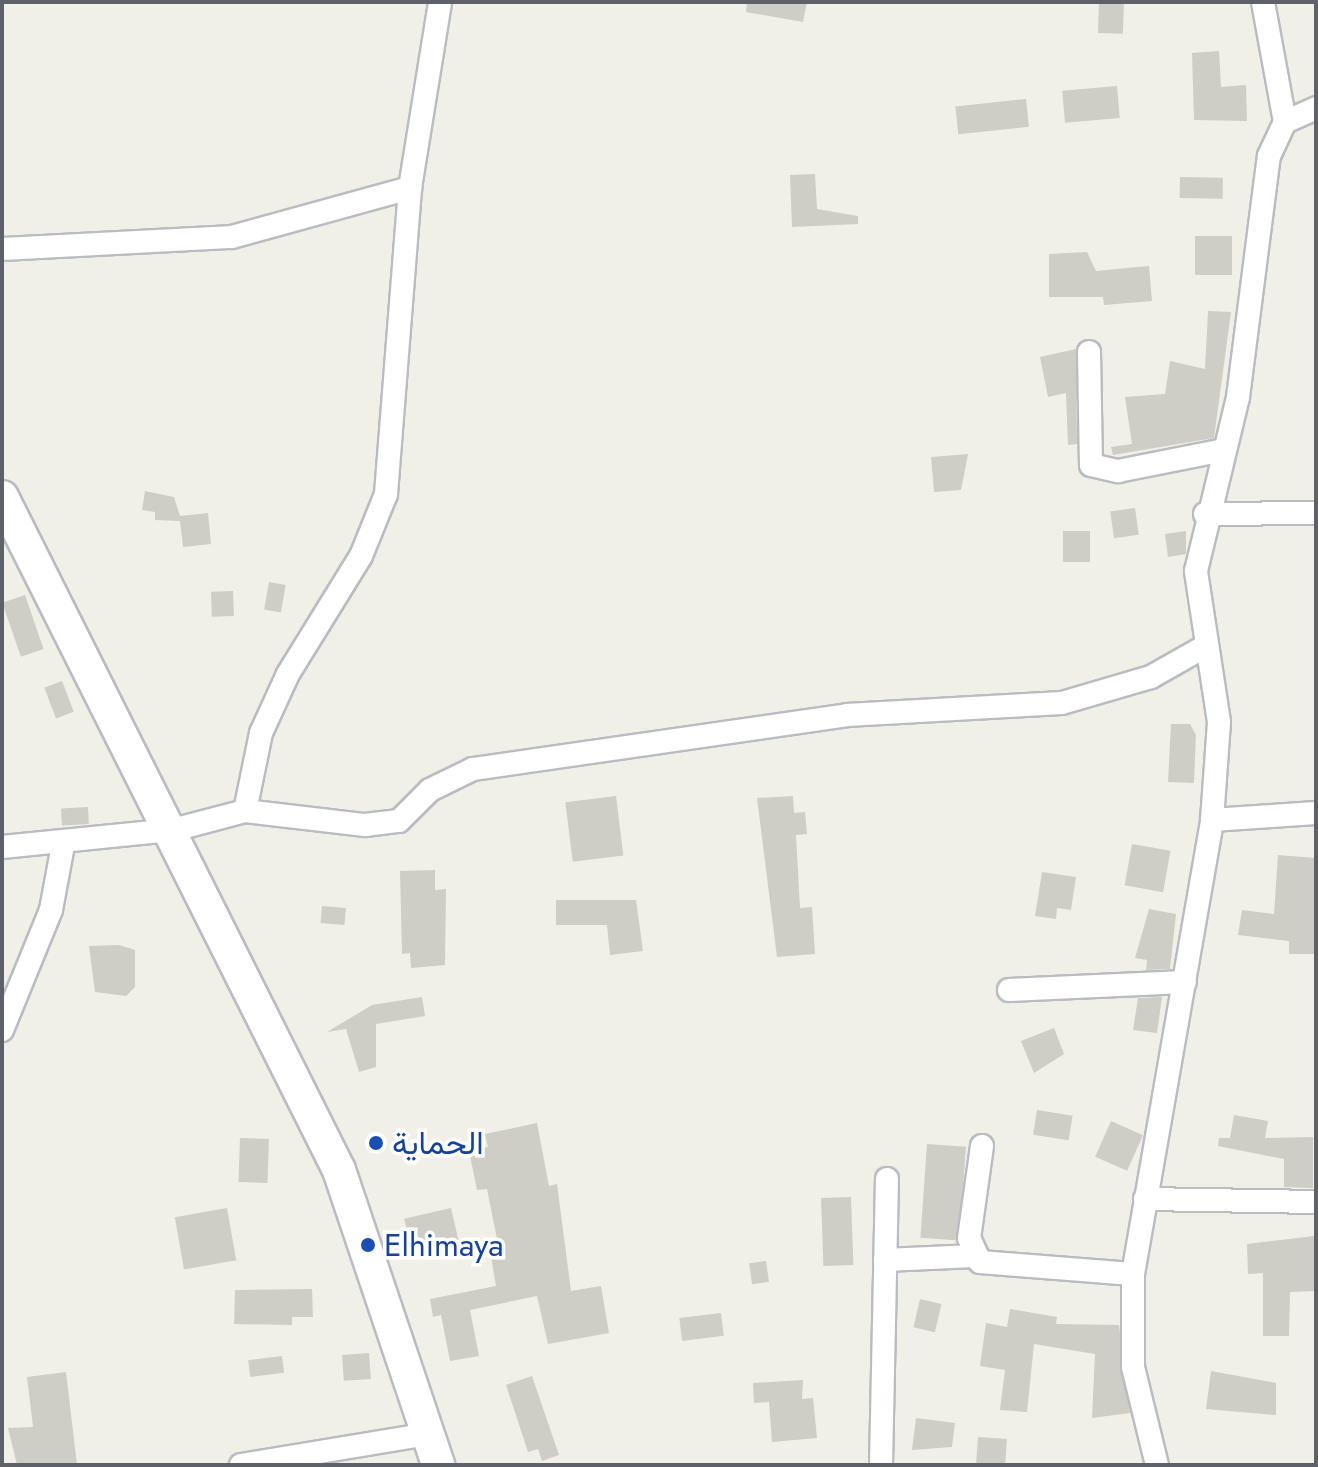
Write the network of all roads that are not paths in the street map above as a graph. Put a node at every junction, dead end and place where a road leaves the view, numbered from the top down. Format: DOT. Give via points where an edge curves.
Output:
graph roads {
  1 [pos="440,2"];
  2 [pos="1263,2"];
  3 [pos="1316,108"];
  4 [pos="1285,122"];
  5 [pos="410,188"];
  6 [pos="2,249"];
  7 [pos="1089,352"];
  8 [pos="1224,450"];
  9 [pos="2,497"];
  10 [pos="1316,513"];
  11 [pos="1205,514"];
  12 [pos="1204,647"];
  13 [pos="245,811"];
  14 [pos="1316,813"];
  15 [pos="1212,820"];
  16 [pos="173,830"];
  17 [pos="63,845"];
  18 [pos="2,847"];
  19 [pos="1185,982"];
  20 [pos="1009,990"];
  21 [pos="2,1030"];
  22 [pos="982,1146"];
  23 [pos="887,1179"];
  24 [pos="1145,1199"];
  25 [pos="1316,1202"];
  26 [pos="975,1256"];
  27 [pos="885,1260"];
  28 [pos="1133,1274"];
  29 [pos="429,1434"];
  30 [pos="241,1465"];
  31 [pos="438,1465"];
  32 [pos="881,1465"];
  33 [pos="1157,1465"];
  1 -- 5 [label="street"];
  2 -- 4 [label="street"];
  3 -- 4 [label="street"];
  4 -- 8 [label="street" via="1269,156 1238,397"];
  5 -- 6 [label="street" via="232,237"];
  5 -- 13 [label="street" via="386,494 361,556 288,674 261,733"];
  7 -- 8 [label="street" via="1091,465 1118,471"];
  8 -- 11 [label="street"];
  9 -- 16 [label="main road"];
  10 -- 11 [label="street"];
  11 -- 12 [label="street" via="1196,571"];
  12 -- 13 [label="street" via="1151,677 1062,703 847,715 473,769 430,790 399,821 365,825"];
  12 -- 15 [label="street" via="1219,722"];
  13 -- 16 [label="street"];
  14 -- 15 [label="street"];
  15 -- 19 [label="street"];
  16 -- 17 [label="street"];
  16 -- 29 [label="main road" via="339,1170"];
  17 -- 18 [label="street"];
  17 -- 21 [label="street" via="51,910"];
  19 -- 20 [label="street"];
  19 -- 24 [label="street"];
  22 -- 26 [label="street" via="969,1223"];
  23 -- 27 [label="street"];
  24 -- 25 [label="street"];
  24 -- 28 [label="street"];
  26 -- 27 [label="street"];
  26 -- 28 [label="street" via="988,1266"];
  27 -- 32 [label="street"];
  28 -- 33 [label="street" via="1133,1367"];
  29 -- 30 [label="street"];
  29 -- 31 [label="main road"];
}
